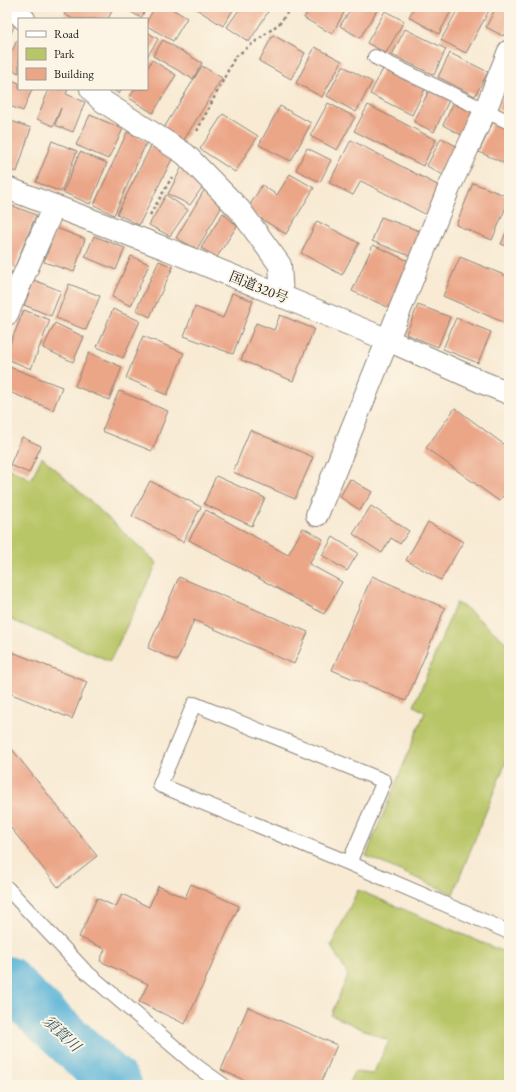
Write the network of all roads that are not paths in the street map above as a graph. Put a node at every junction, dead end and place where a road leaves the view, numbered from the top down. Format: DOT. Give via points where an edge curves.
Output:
graph roads {
  1 [pos="9,7"];
  2 [pos="23,18"];
  3 [pos="509,51"];
  4 [pos="376,57"];
  5 [pos="92,90"];
  6 [pos="486,111"];
  7 [pos="509,122"];
  8 [pos="7,188"];
  9 [pos="54,206"];
  10 [pos="282,297"];
  11 [pos="7,314"];
  12 [pos="388,340"];
  13 [pos="509,393"];
  14 [pos="317,515"];
  15 [pos="349,863"];
  16 [pos="7,888"];
  17 [pos="509,932"];
  18 [pos="223,1085"];
  1 -- 2 [label="street"];
  3 -- 6 [label="street"];
  4 -- 6 [label="lane"];
  5 -- 10 [label="street" via="101,100 185,154 240,210 280,265"];
  6 -- 7 [label="lane"];
  6 -- 12 [label="street" via="450,188"];
  8 -- 9 [label="street, 国道320号"];
  9 -- 10 [label="street, 国道320号"];
  9 -- 11 [label="street"];
  10 -- 12 [label="street, 国道320号"];
  12 -- 13 [label="street, 国道320号"];
  12 -- 14 [label="street"];
  15 -- 15 [label="lane" via="160,785 194,704 384,781"];
  15 -- 17 [label="lane"];
  16 -- 18 [label="lane" via="84,970 199,1068"];
}
